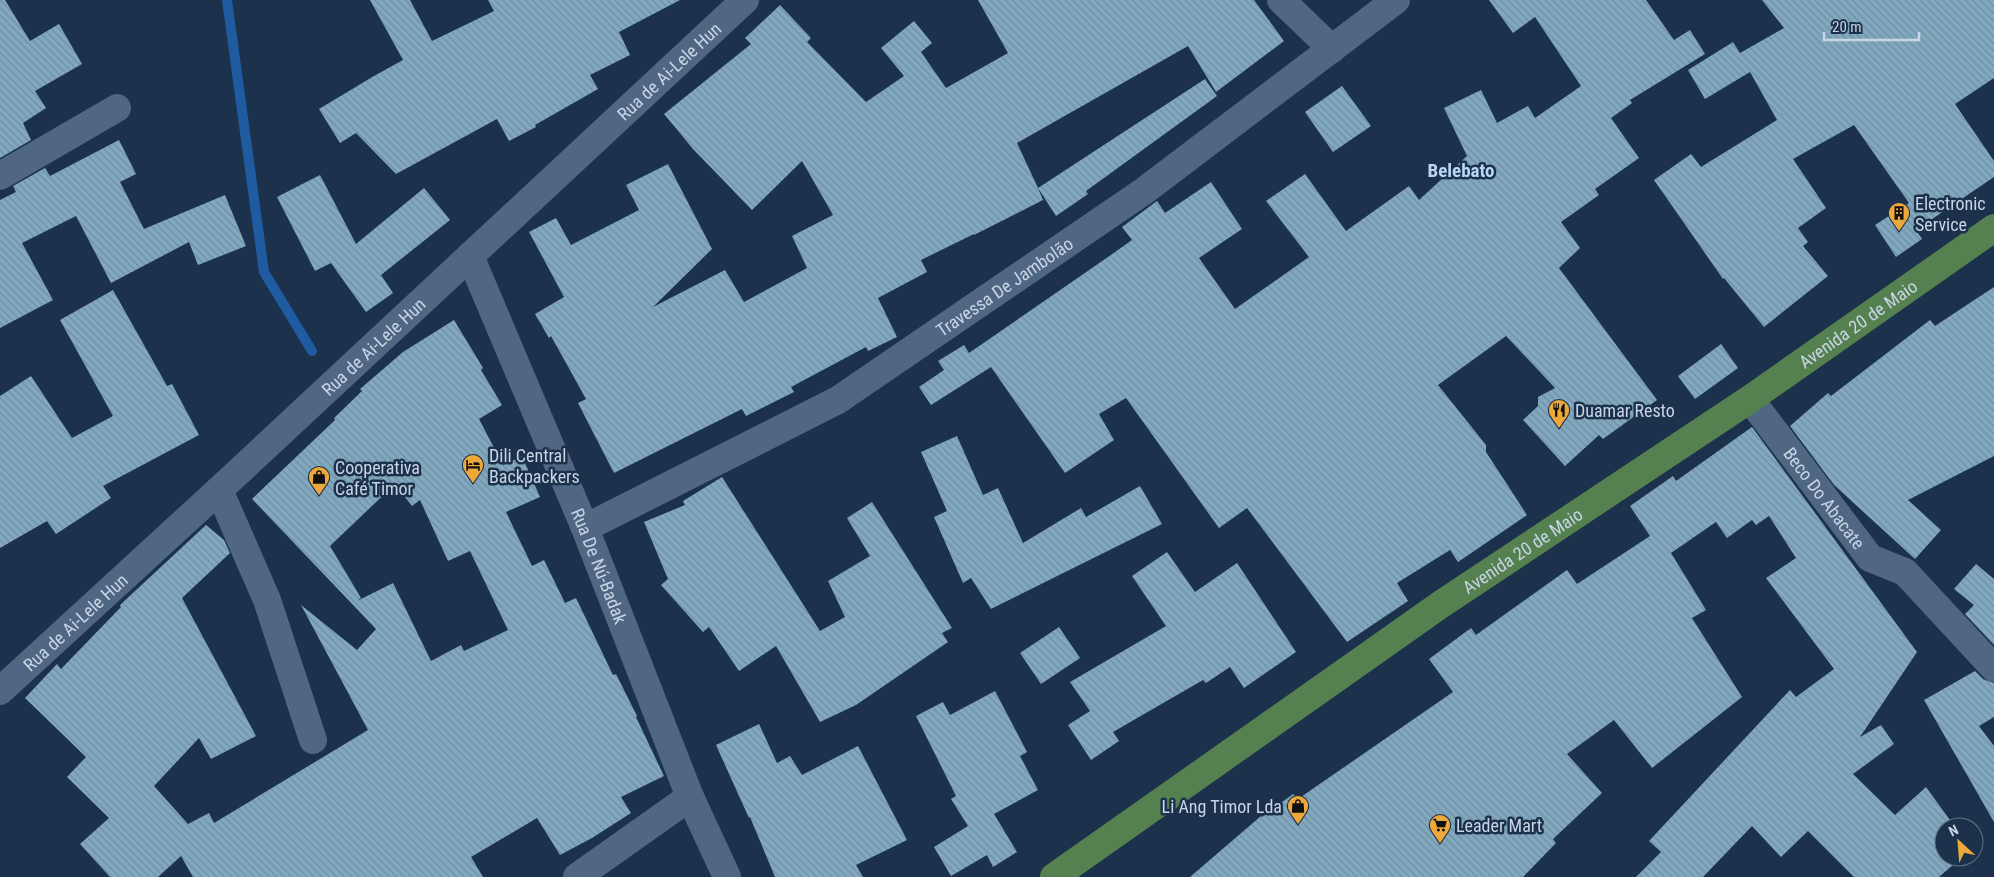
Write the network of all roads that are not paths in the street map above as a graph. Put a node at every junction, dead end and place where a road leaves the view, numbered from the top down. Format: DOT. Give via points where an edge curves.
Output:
graph roads {
  1 [pos="745,0"];
  2 [pos="1281,0"];
  3 [pos="1396,0"];
  4 [pos="1332,49"];
  5 [pos="117,108"];
  6 [pos="0,176"];
  7 [pos="1994,228"];
  8 [pos="470,256"];
  9 [pos="1750,399"];
  10 [pos="219,490"];
  11 [pos="585,528"];
  12 [pos="1994,668"];
  13 [pos="0,691"];
  14 [pos="313,740"];
  15 [pos="690,797"];
  16 [pos="577,877"];
  17 [pos="727,877"];
  18 [pos="1054,877"];
  1 -- 8 [label="street, Rua de Ai-Lele Hun"];
  2 -- 4 [label="street"];
  3 -- 4 [label="street, Travessa De Jambolão"];
  4 -- 11 [label="street, Travessa De Jambolão" via="1144,191 838,400"];
  5 -- 6 [label="street"];
  7 -- 9 [label="main road, Avenida 20 de Maio"];
  8 -- 10 [label="street, Rua de Ai-Lele Hun"];
  8 -- 11 [label="street, Rua De Nú-Badak"];
  9 -- 12 [label="street, Beco Do Abacate" via="1870,558 1905,572"];
  9 -- 18 [label="main road, Avenida 20 de Maio" via="1440,605"];
  10 -- 13 [label="street, Rua de Ai-Lele Hun"];
  10 -- 14 [label="street" via="267,600"];
  11 -- 15 [label="street, Rua De Nú-Badak"];
  15 -- 16 [label="street"];
  15 -- 17 [label="street, Rua De Nú-Badak"];
}
